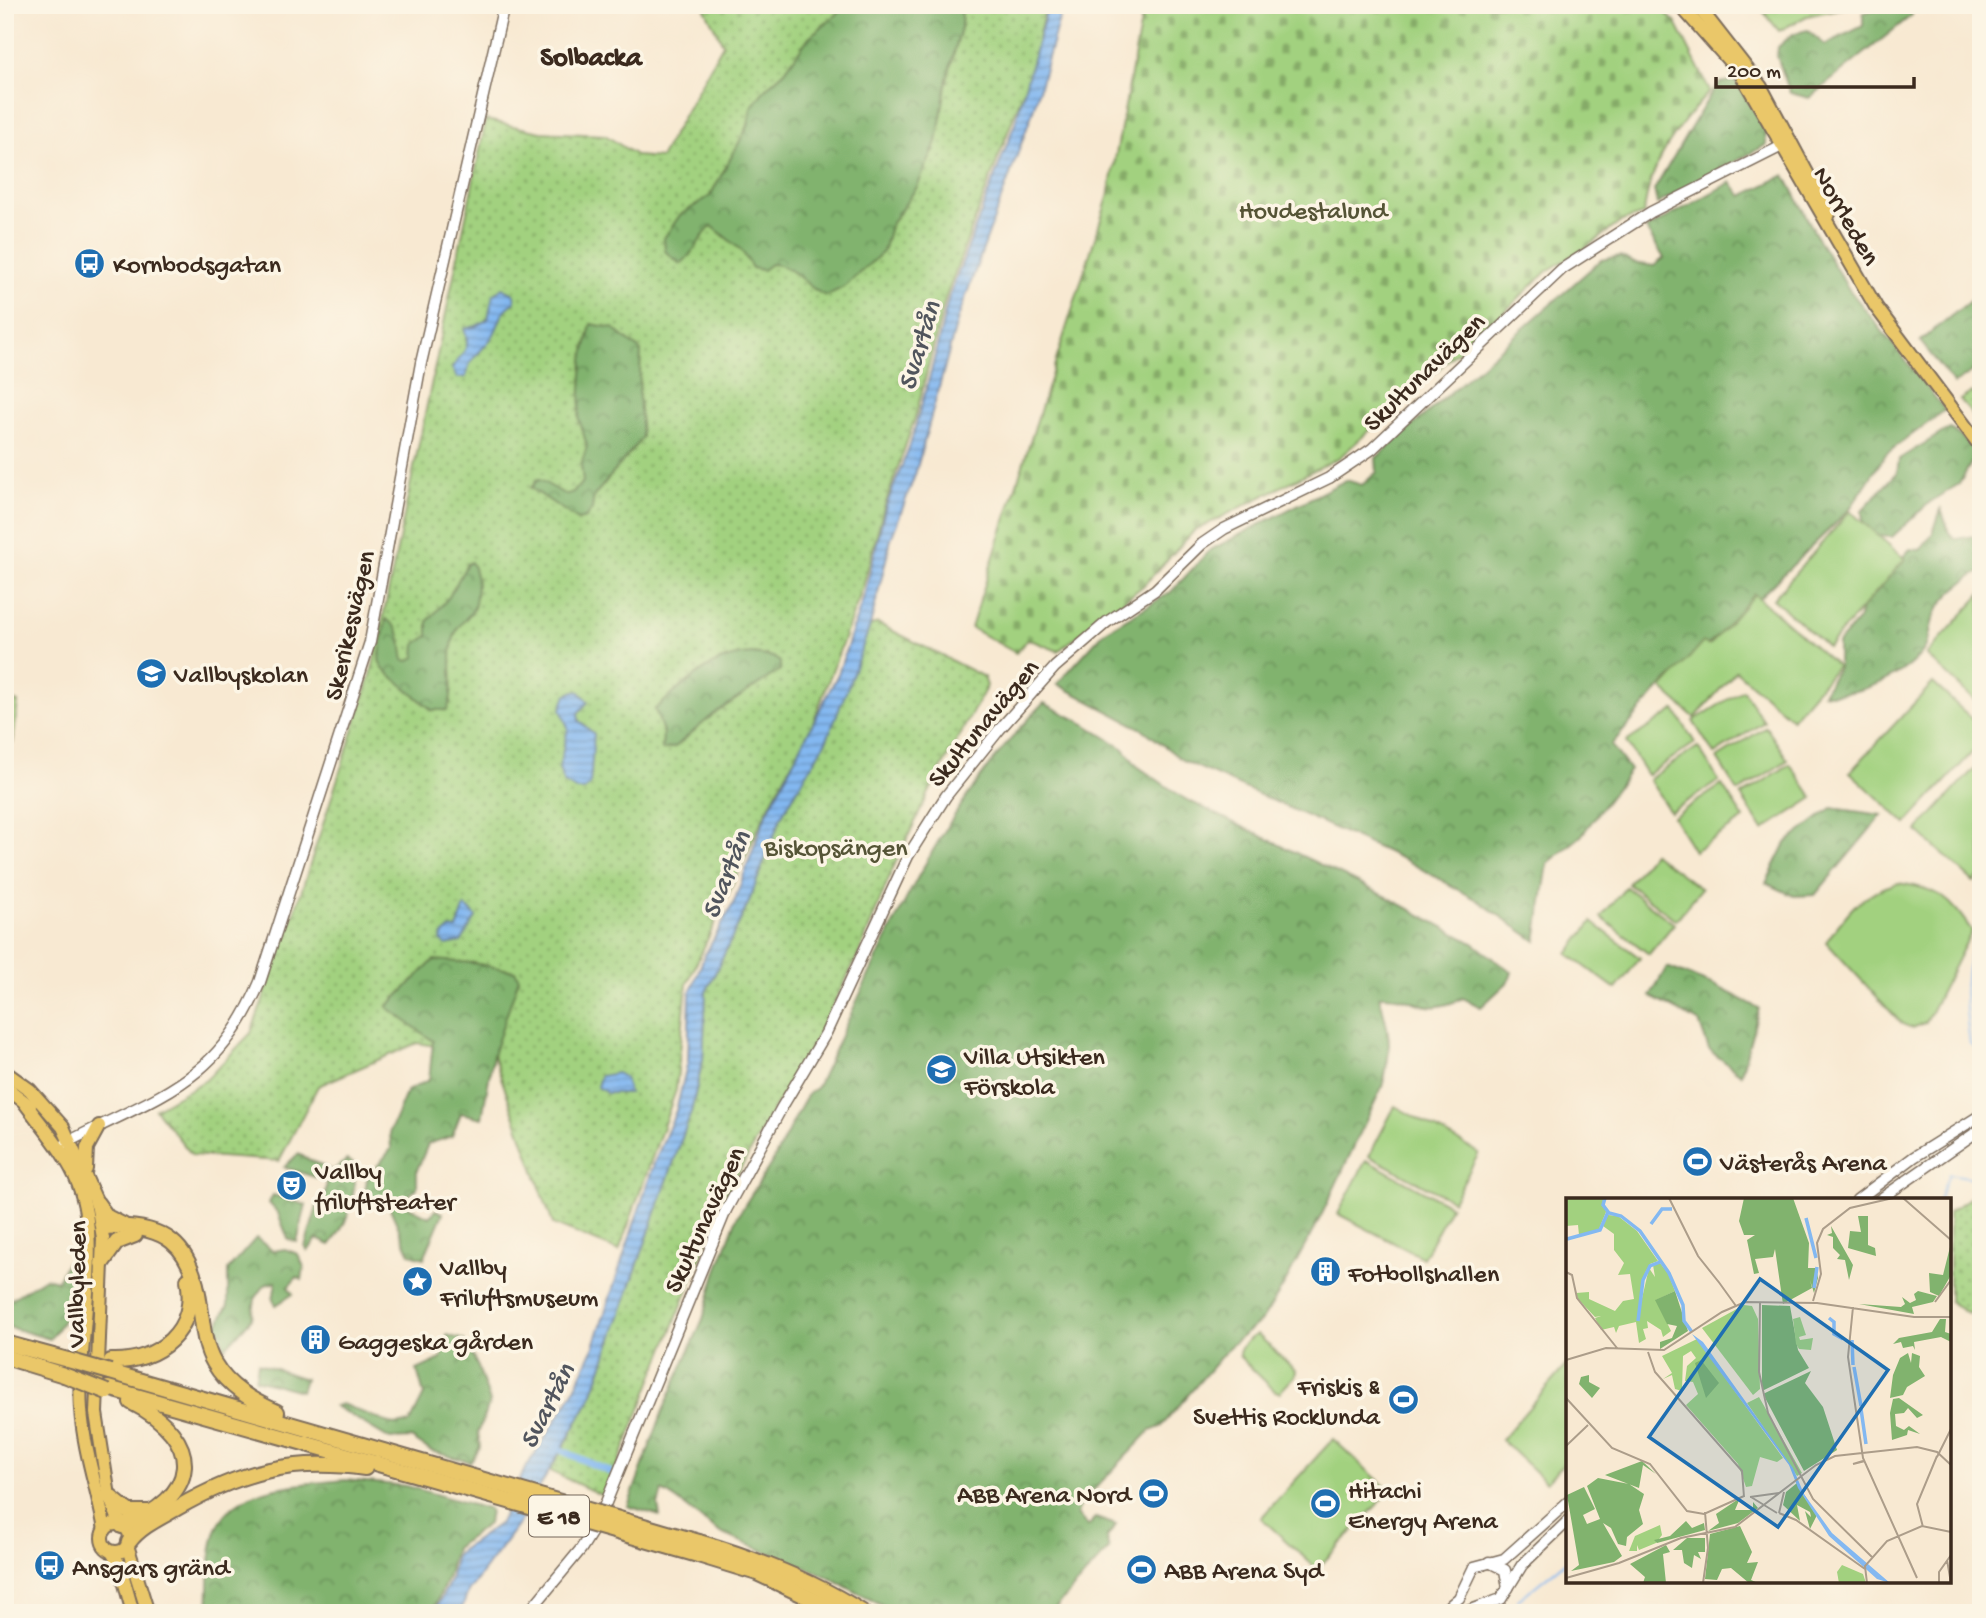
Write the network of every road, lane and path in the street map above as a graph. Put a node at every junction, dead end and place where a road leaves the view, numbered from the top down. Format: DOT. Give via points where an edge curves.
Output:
graph roads {
  1 [pos="504,5"];
  2 [pos="1680,5"];
  3 [pos="1697,5"];
  4 [pos="1787,144"];
  5 [pos="1981,434"];
  6 [pos="1981,447"];
  7 [pos="5,1072"];
  8 [pos="5,1087"];
  9 [pos="1981,1115"];
  10 [pos="99,1126"];
  11 [pos="1981,1129"];
  12 [pos="65,1144"];
  13 [pos="86,1173"];
  14 [pos="1860,1198"];
  15 [pos="1882,1198"];
  16 [pos="97,1203"];
  17 [pos="97,1230"];
  18 [pos="131,1231"];
  19 [pos="102,1263"];
  20 [pos="5,1343"];
  21 [pos="5,1357"];
  22 [pos="67,1363"];
  23 [pos="111,1367"];
  24 [pos="108,1390"];
  25 [pos="311,1429"];
  26 [pos="423,1470"];
  27 [pos="109,1496"];
  28 [pos="1566,1504"];
  29 [pos="154,1511"];
  30 [pos="1566,1523"];
  31 [pos="122,1526"];
  32 [pos="105,1530"];
  33 [pos="128,1544"];
  34 [pos="112,1552"];
  35 [pos="1488,1562"];
  36 [pos="1467,1580"];
  37 [pos="1508,1589"];
  38 [pos="1485,1604"];
  39 [pos="841,1606"];
  40 [pos="133,1613"];
  41 [pos="148,1613"];
  42 [pos="528,1613"];
  43 [pos="864,1613"];
  44 [pos="1441,1613"];
  45 [pos="1462,1613"];
  1 -- 10 [label="street, Skerikesvägen" via="421,363 365,665 260,982 242,1024 201,1071"];
  2 -- 4 [label="main road, Norrleden" via="1741,74"];
  3 -- 4 [label="main road, Norrleden" via="1757,80"];
  4 -- 5 [label="main road, Norrleden" via="1882,303"];
  4 -- 6 [label="main road, Norrleden" via="1877,307"];
  4 -- 42 [label="street, Skultunavägen" via="1651,212 1562,269 1372,449 1329,478 1202,544 1155,590 1055,667 999,730 946,796 908,856 826,1033 726,1210 598,1522"];
  7 -- 12 [label="main road, Vallbyleden" via="38,1099"];
  8 -- 12 [label="main road, Vallbyleden"];
  9 -- 14 [label="street"];
  10 -- 12 [label="street, Skerikesvägen"];
  10 -- 13 [label="main road" via="87,1148"];
  11 -- 15 [label="street"];
  12 -- 13 [label="main road, Vallbyleden"];
  12 -- 17 [label="main road, Vallbyleden"];
  13 -- 16 [label="main road, Vallbyleden"];
  16 -- 17 [label="main road, Vallbyleden"];
  16 -- 18 [label="highway, E 18" via="107,1217"];
  17 -- 18 [label="highway, E 18"];
  17 -- 19 [label="main road, Vallbyleden"];
  17 -- 32 [label="main road, Vallbyleden" via="87,1245 81,1409"];
  18 -- 19 [label="highway"];
  18 -- 23 [label="highway, E 18" via="163,1244 179,1261 189,1287 188,1311 174,1338 155,1353"];
  18 -- 25 [label="highway, E 18" via="155,1231 185,1255 196,1275 207,1347 226,1379 256,1402"];
  19 -- 27 [label="main road, Vallbyleden" via="95,1396"];
  20 -- 22 [label="highway, E 18"];
  21 -- 22 [label="highway, E 18"];
  22 -- 23 [label="highway, E 18, bridge"];
  22 -- 24 [label="highway, E 18, bridge"];
  23 -- 25 [label="highway, E 18"];
  24 -- 26 [label="highway, E 18"];
  24 -- 29 [label="highway, E 18" via="162,1420 181,1445 181,1482"];
  25 -- 26 [label="highway, E 18"];
  26 -- 33 [label="highway, E 18" via="416,1479 336,1465 296,1464 254,1472 210,1490 141,1529"];
  26 -- 39 [label="highway, E 18, bridge" via="699,1548"];
  27 -- 29 [label="highway" via="134,1514"];
  27 -- 31 [label="main road, Vallbyleden"];
  28 -- 35 [label="street" via="1504,1559"];
  29 -- 31 [label="highway, E 18"];
  30 -- 37 [label="street" via="1522,1565"];
  31 -- 32 [label="main road"];
  31 -- 33 [label="main road"];
  32 -- 34 [label="main road" via="103,1545"];
  33 -- 34 [label="main road"];
  33 -- 41 [label="main road"];
  34 -- 40 [label="main road"];
  35 -- 36 [label="street" via="1474,1567"];
  35 -- 37 [label="street" via="1504,1570"];
  36 -- 38 [label="street" via="1471,1596"];
  36 -- 44 [label="street" via="1459,1598"];
  37 -- 38 [label="street" via="1499,1601"];
  38 -- 45 [label="street"];
  39 -- 43 [label="highway, E 18"];
}
